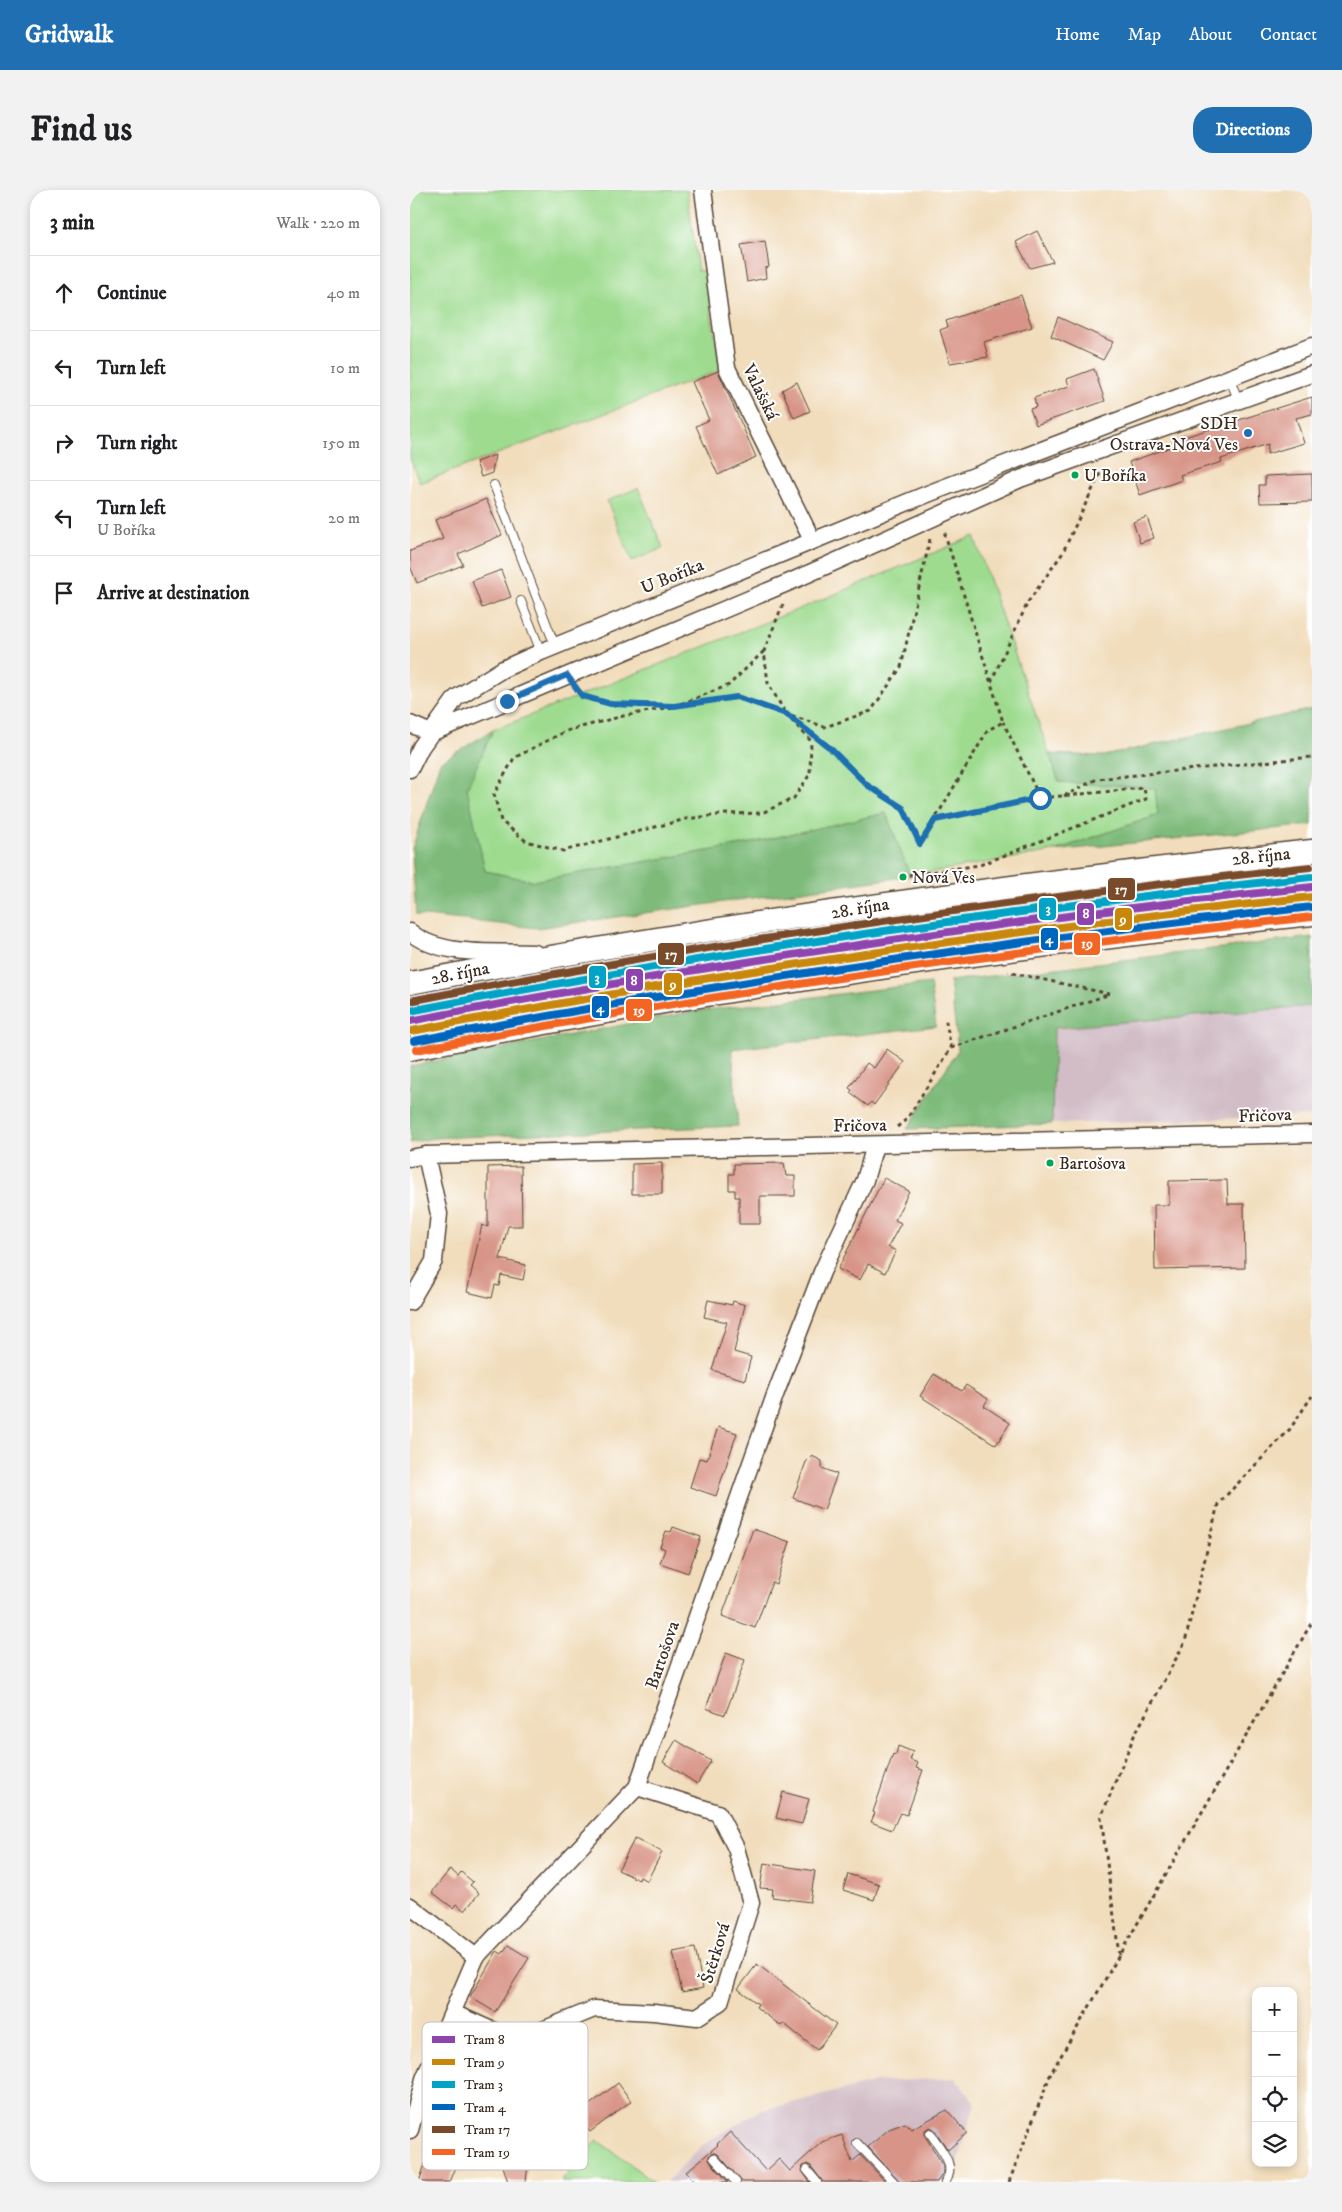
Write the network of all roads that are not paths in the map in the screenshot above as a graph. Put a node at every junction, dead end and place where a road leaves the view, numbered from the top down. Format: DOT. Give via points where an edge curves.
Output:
graph roads {
  1 [pos="703,190"];
  2 [pos="1312,346"];
  3 [pos="1312,374"];
  4 [pos="1229,377"];
  5 [pos="1239,402"];
  6 [pos="494,485"];
  7 [pos="930,493"];
  8 [pos="939,516"];
  9 [pos="812,540"];
  10 [pos="522,601"];
  11 [pos="548,649"];
  12 [pos="410,724"];
  13 [pos="431,733"];
  14 [pos="410,770"];
  15 [pos="1312,851"];
  16 [pos="1312,914"];
  17 [pos="410,932"];
  18 [pos="559,954"];
  19 [pos="410,983"];
  20 [pos="410,1049"];
  21 [pos="1312,1134"];
  22 [pos="875,1145"];
  23 [pos="418,1156"];
  24 [pos="410,1302"];
  25 [pos="637,1787"];
  26 [pos="410,1906"];
  27 [pos="476,1957"];
  28 [pos="453,2013"];
  29 [pos="449,2022"];
  30 [pos="473,2022"];
  31 [pos="562,2022"];
  32 [pos="422,2086"];
  33 [pos="410,2130"];
  34 [pos="930,2133"];
  35 [pos="858,2143"];
  36 [pos="714,2158"];
  37 [pos="807,2170"];
  38 [pos="736,2182"];
  39 [pos="817,2182"];
  40 [pos="894,2182"];
  41 [pos="945,2182"];
  1 -- 9 [label="street, Valašská" via="727,368"];
  2 -- 4 [label="street, U Boříka"];
  3 -- 5 [label="street"];
  4 -- 5 [label="lane"];
  4 -- 7 [label="street, U Boříka"];
  5 -- 8 [label="street" via="1020,479"];
  6 -- 11 [label="lane"];
  7 -- 8 [label="street"];
  7 -- 9 [label="street, U Boříka"];
  8 -- 13 [label="street"];
  9 -- 11 [label="street, U Boříka"];
  10 -- 11 [label="lane"];
  11 -- 13 [label="street, U Boříka" via="503,669 456,698"];
  12 -- 13 [label="street"];
  13 -- 14 [label="street, U Boříka"];
  15 -- 18 [label="main road, 28. října" via="966,892"];
  16 -- 20 [label="main road" via="947,958 628,1008"];
  17 -- 18 [label="street" via="442,948"];
  18 -- 19 [label="main road, 28. října"];
  21 -- 22 [label="street, Fričova"];
  22 -- 23 [label="street, Fričova"];
  22 -- 25 [label="street, Bartošova" via="865,1180 822,1272 775,1395"];
  23 -- 24 [label="street" via="438,1214 434,1261"];
  25 -- 27 [label="street, Bartošova"];
  25 -- 31 [label="street, Štěrková" via="718,1813 736,1848 751,1903 720,2002 697,2017 594,2009"];
  26 -- 27 [label="street"];
  27 -- 28 [label="street, Bartošova"];
  28 -- 29 [label="street, Bartošova"];
  28 -- 30 [label="street, Štěrková"];
  32 -- 33 [label="street, Bartošova"];
  34 -- 41 [label="lane" via="950,2164"];
  35 -- 40 [label="lane"];
  36 -- 38 [label="lane"];
  37 -- 39 [label="lane"];
}
